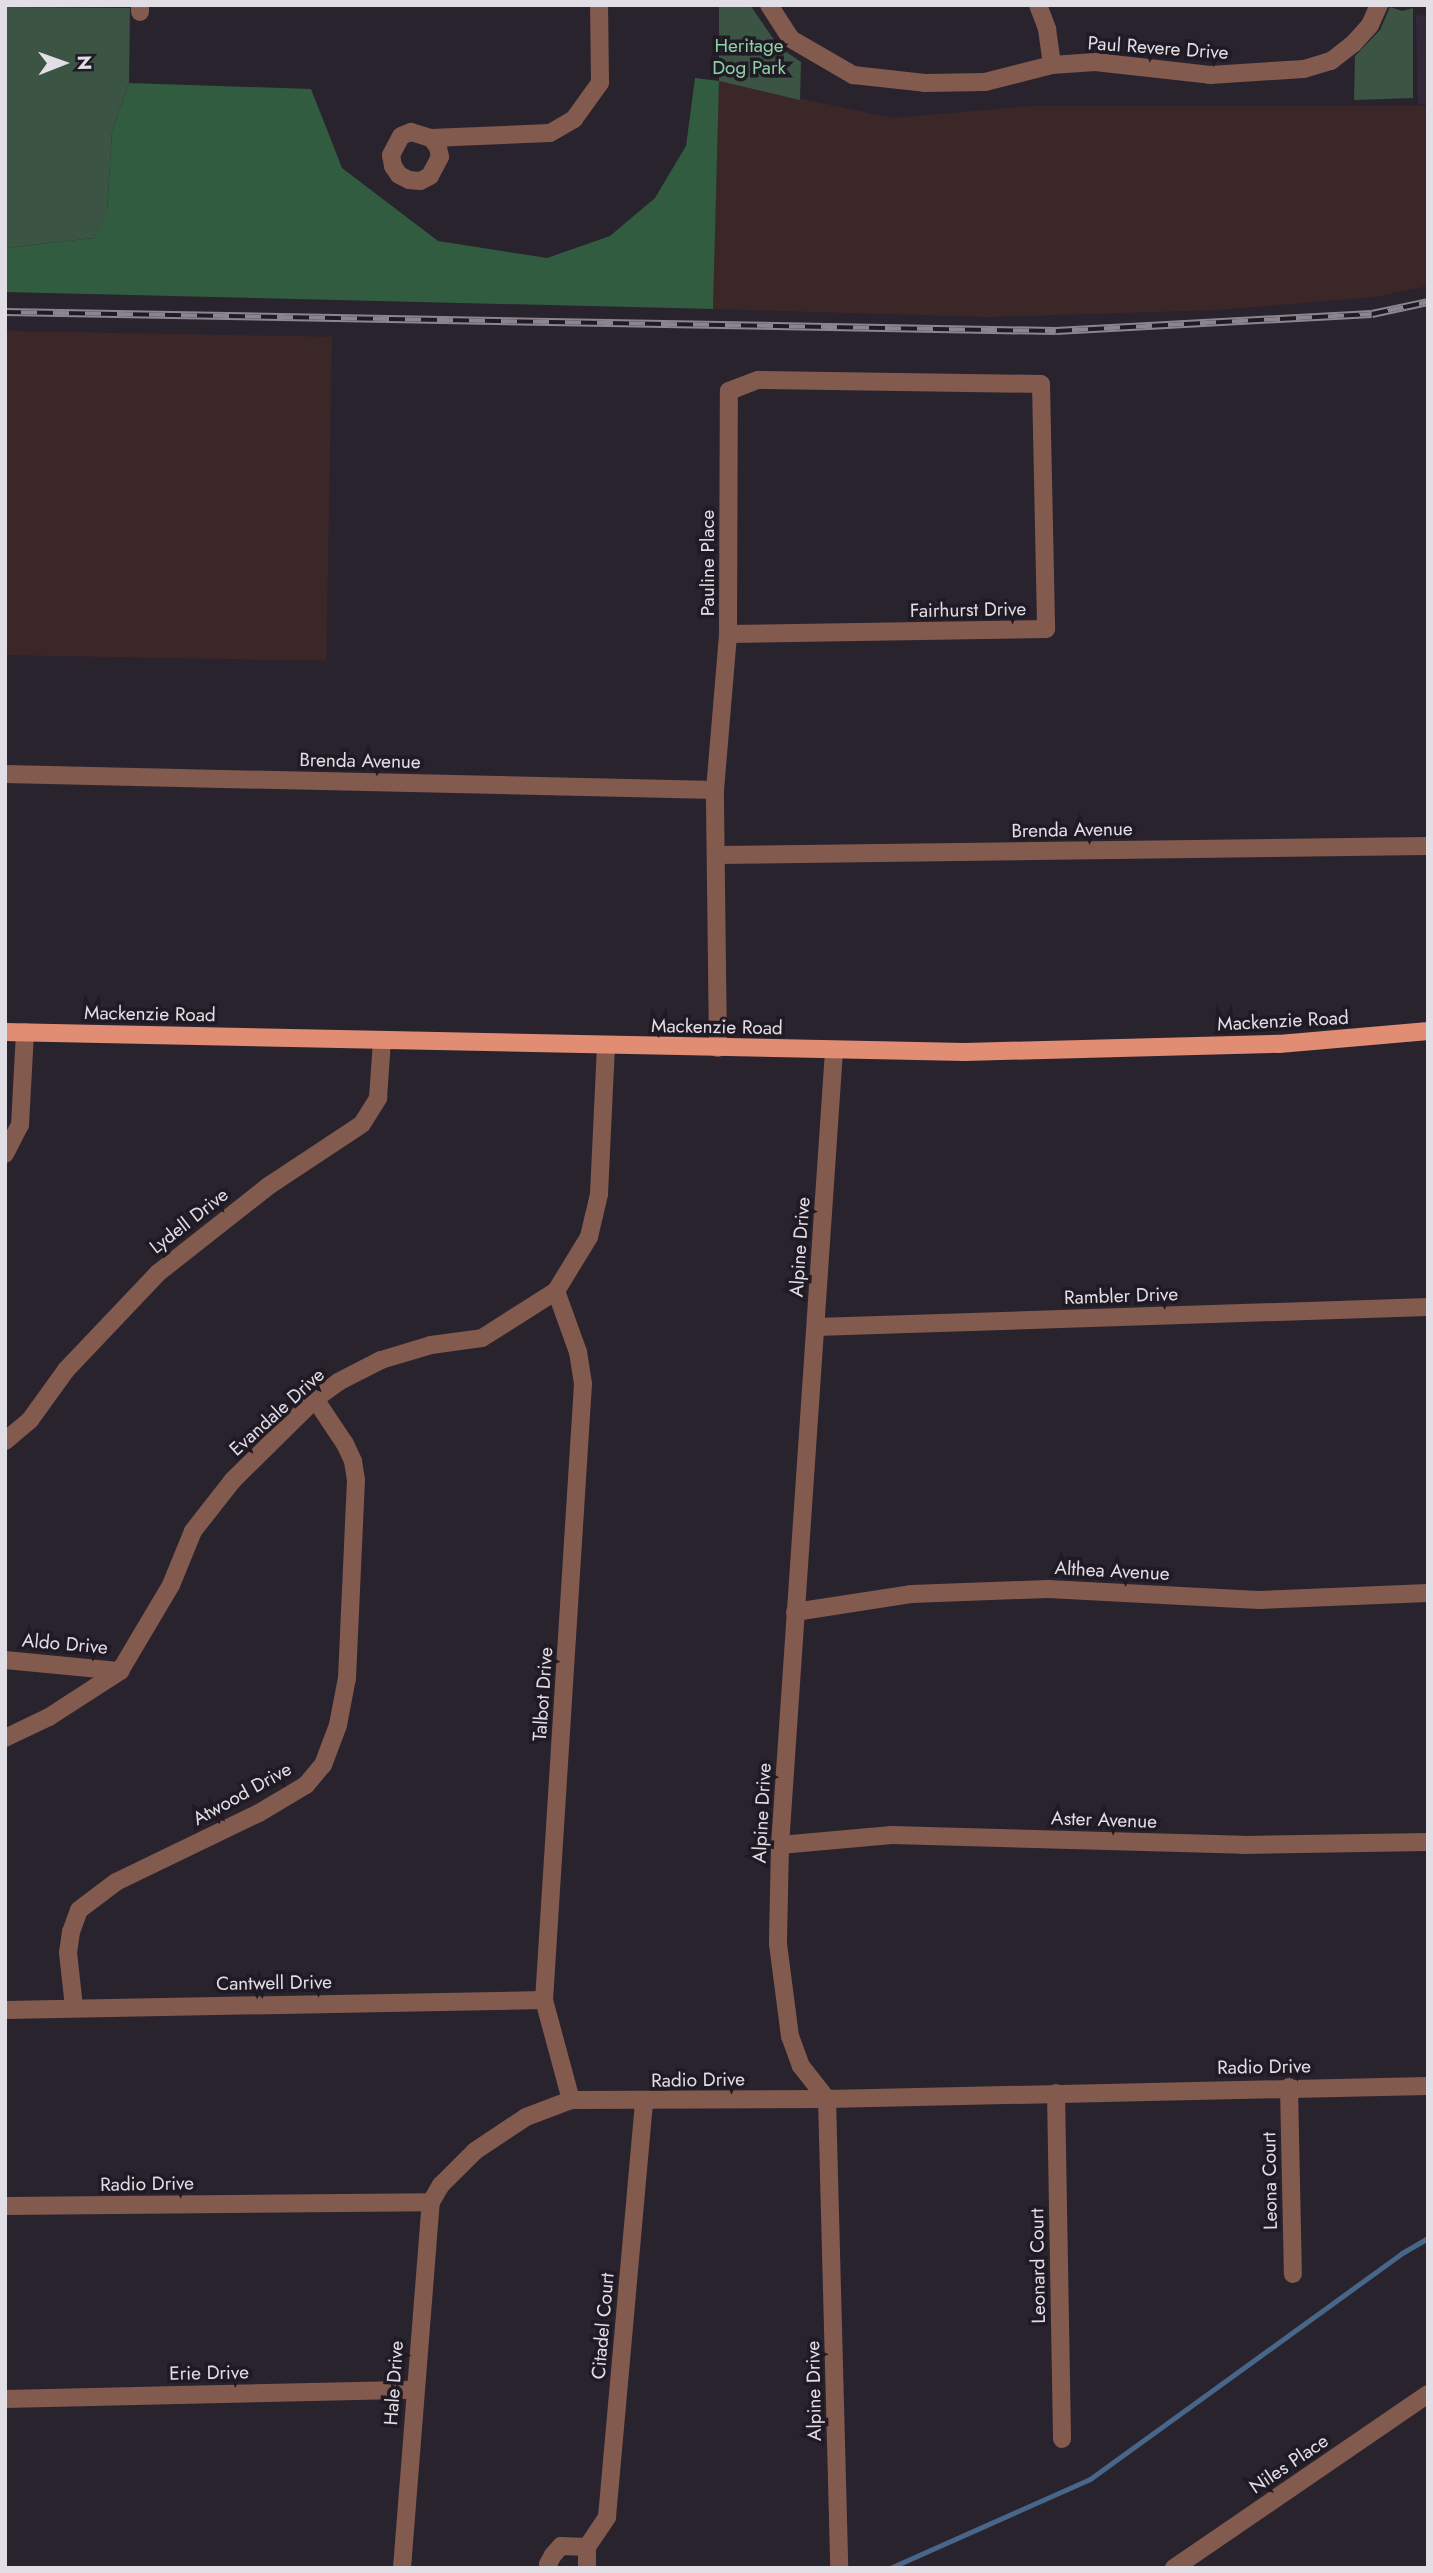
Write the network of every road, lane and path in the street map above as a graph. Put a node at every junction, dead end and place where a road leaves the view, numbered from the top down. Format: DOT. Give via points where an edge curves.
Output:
graph roads {
  1 [pos="599,5"];
  2 [pos="769,5"];
  3 [pos="1038,5"];
  4 [pos="1379,5"];
  5 [pos="1052,65"];
  6 [pos="432,138"];
  7 [pos="1041,384"];
  8 [pos="729,634"];
  9 [pos="5,774"];
  10 [pos="715,790"];
  11 [pos="1426,851"];
  12 [pos="717,855"];
  13 [pos="1428,1031"];
  14 [pos="5,1032"];
  15 [pos="25,1032"];
  16 [pos="382,1041"];
  17 [pos="606,1046"];
  18 [pos="718,1048"];
  19 [pos="834,1051"];
  20 [pos="5,1154"];
  21 [pos="556,1291"];
  22 [pos="1428,1307"];
  23 [pos="816,1327"];
  24 [pos="315,1399"];
  25 [pos="5,1441"];
  26 [pos="1428,1593"];
  27 [pos="795,1612"];
  28 [pos="5,1660"];
  29 [pos="120,1671"];
  30 [pos="5,1738"];
  31 [pos="1428,1842"];
  32 [pos="780,1845"];
  33 [pos="544,2000"];
  34 [pos="74,2007"];
  35 [pos="5,2010"];
  36 [pos="1428,2085"];
  37 [pos="1289,2087"];
  38 [pos="1056,2093"];
  39 [pos="827,2099"];
  40 [pos="571,2100"];
  41 [pos="644,2102"];
  42 [pos="431,2202"];
  43 [pos="5,2206"];
  44 [pos="1293,2274"];
  45 [pos="414,2390"];
  46 [pos="1428,2394"];
  47 [pos="5,2399"];
  48 [pos="1062,2439"];
  49 [pos="587,2547"];
  50 [pos="402,2568"];
  51 [pos="549,2568"];
  52 [pos="587,2568"];
  53 [pos="839,2568"];
  54 [pos="1174,2568"];
  1 -- 6 [label="street" via="600,83 575,119 550,134"];
  2 -- 5 [label="street, Paul Revere Drive" via="791,38 853,75 925,83 985,82"];
  3 -- 5 [label="street"];
  4 -- 5 [label="street, Paul Revere Drive" via="1353,44 1331,61 1304,69 1210,75 1094,62"];
  7 -- 8 [label="street, Pauline Place" via="758,380 729,391"];
  7 -- 8 [label="street, Fairhurst Drive" via="1046,629"];
  8 -- 10 [label="street, Pauline Place"];
  9 -- 10 [label="street, Brenda Avenue"];
  10 -- 12 [label="street, Pauline Place"];
  11 -- 12 [label="street, Brenda Avenue"];
  12 -- 18 [label="street, Pauline Place"];
  13 -- 19 [label="main road, Mackenzie Road" via="1279,1044"];
  14 -- 15 [label="main road, Mackenzie Road"];
  15 -- 16 [label="main road, Mackenzie Road"];
  15 -- 20 [label="street" via="20,1125"];
  16 -- 17 [label="main road, Mackenzie Road"];
  16 -- 25 [label="street, Lydell Drive" via="378,1098 362,1124 270,1185 158,1273 66,1370 30,1420"];
  17 -- 18 [label="main road, Mackenzie Road"];
  17 -- 21 [label="street, Evandale Drive" via="599,1194 589,1237"];
  18 -- 19 [label="main road, Mackenzie Road"];
  19 -- 23 [label="street, Alpine Drive"];
  21 -- 24 [label="street, Evandale Drive" via="482,1338 431,1345 381,1360"];
  21 -- 33 [label="street, Talbot Drive" via="578,1352 583,1394"];
  22 -- 23 [label="street, Rambler Drive"];
  23 -- 27 [label="street, Alpine Drive"];
  24 -- 29 [label="street, Evandale Drive" via="233,1480 192,1531 171,1585"];
  24 -- 34 [label="street, Atwood Drive" via="345,1444 356,1480 347,1678 338,1725 323,1765 306,1785 259,1813 116,1882 79,1910 68,1953"];
  26 -- 27 [label="street, Althea Avenue" via="1259,1600 1048,1589 911,1594"];
  27 -- 32 [label="street, Alpine Drive"];
  28 -- 29 [label="street, Aldo Drive"];
  29 -- 30 [label="street, Evandale Drive" via="49,1717"];
  31 -- 32 [label="street, Aster Avenue" via="1243,1845 892,1835"];
  32 -- 39 [label="street, Alpine Drive" via="778,1944 790,2036 801,2066"];
  33 -- 34 [label="street, Cantwell Drive"];
  33 -- 40 [label="street, Talbot Drive"];
  34 -- 35 [label="street, Cantwell Drive"];
  36 -- 37 [label="street, Radio Drive"];
  37 -- 38 [label="street, Radio Drive"];
  37 -- 44 [label="street, Leona Court"];
  38 -- 39 [label="street, Radio Drive"];
  38 -- 48 [label="street, Leonard Court"];
  39 -- 41 [label="street, Radio Drive"];
  39 -- 53 [label="street, Alpine Drive"];
  40 -- 41 [label="street, Radio Drive"];
  40 -- 42 [label="street, Radio Drive" via="526,2117 475,2151 441,2185"];
  41 -- 49 [label="street, Citadel Court" via="607,2517"];
  42 -- 43 [label="street, Radio Drive"];
  42 -- 45 [label="street, Hale Drive"];
  45 -- 47 [label="street, Erie Drive"];
  45 -- 50 [label="street, Hale Drive"];
  46 -- 54 [label="street, Niles Place"];
  49 -- 51 [label="street" via="561,2546"];
  49 -- 52 [label="street"];
}
